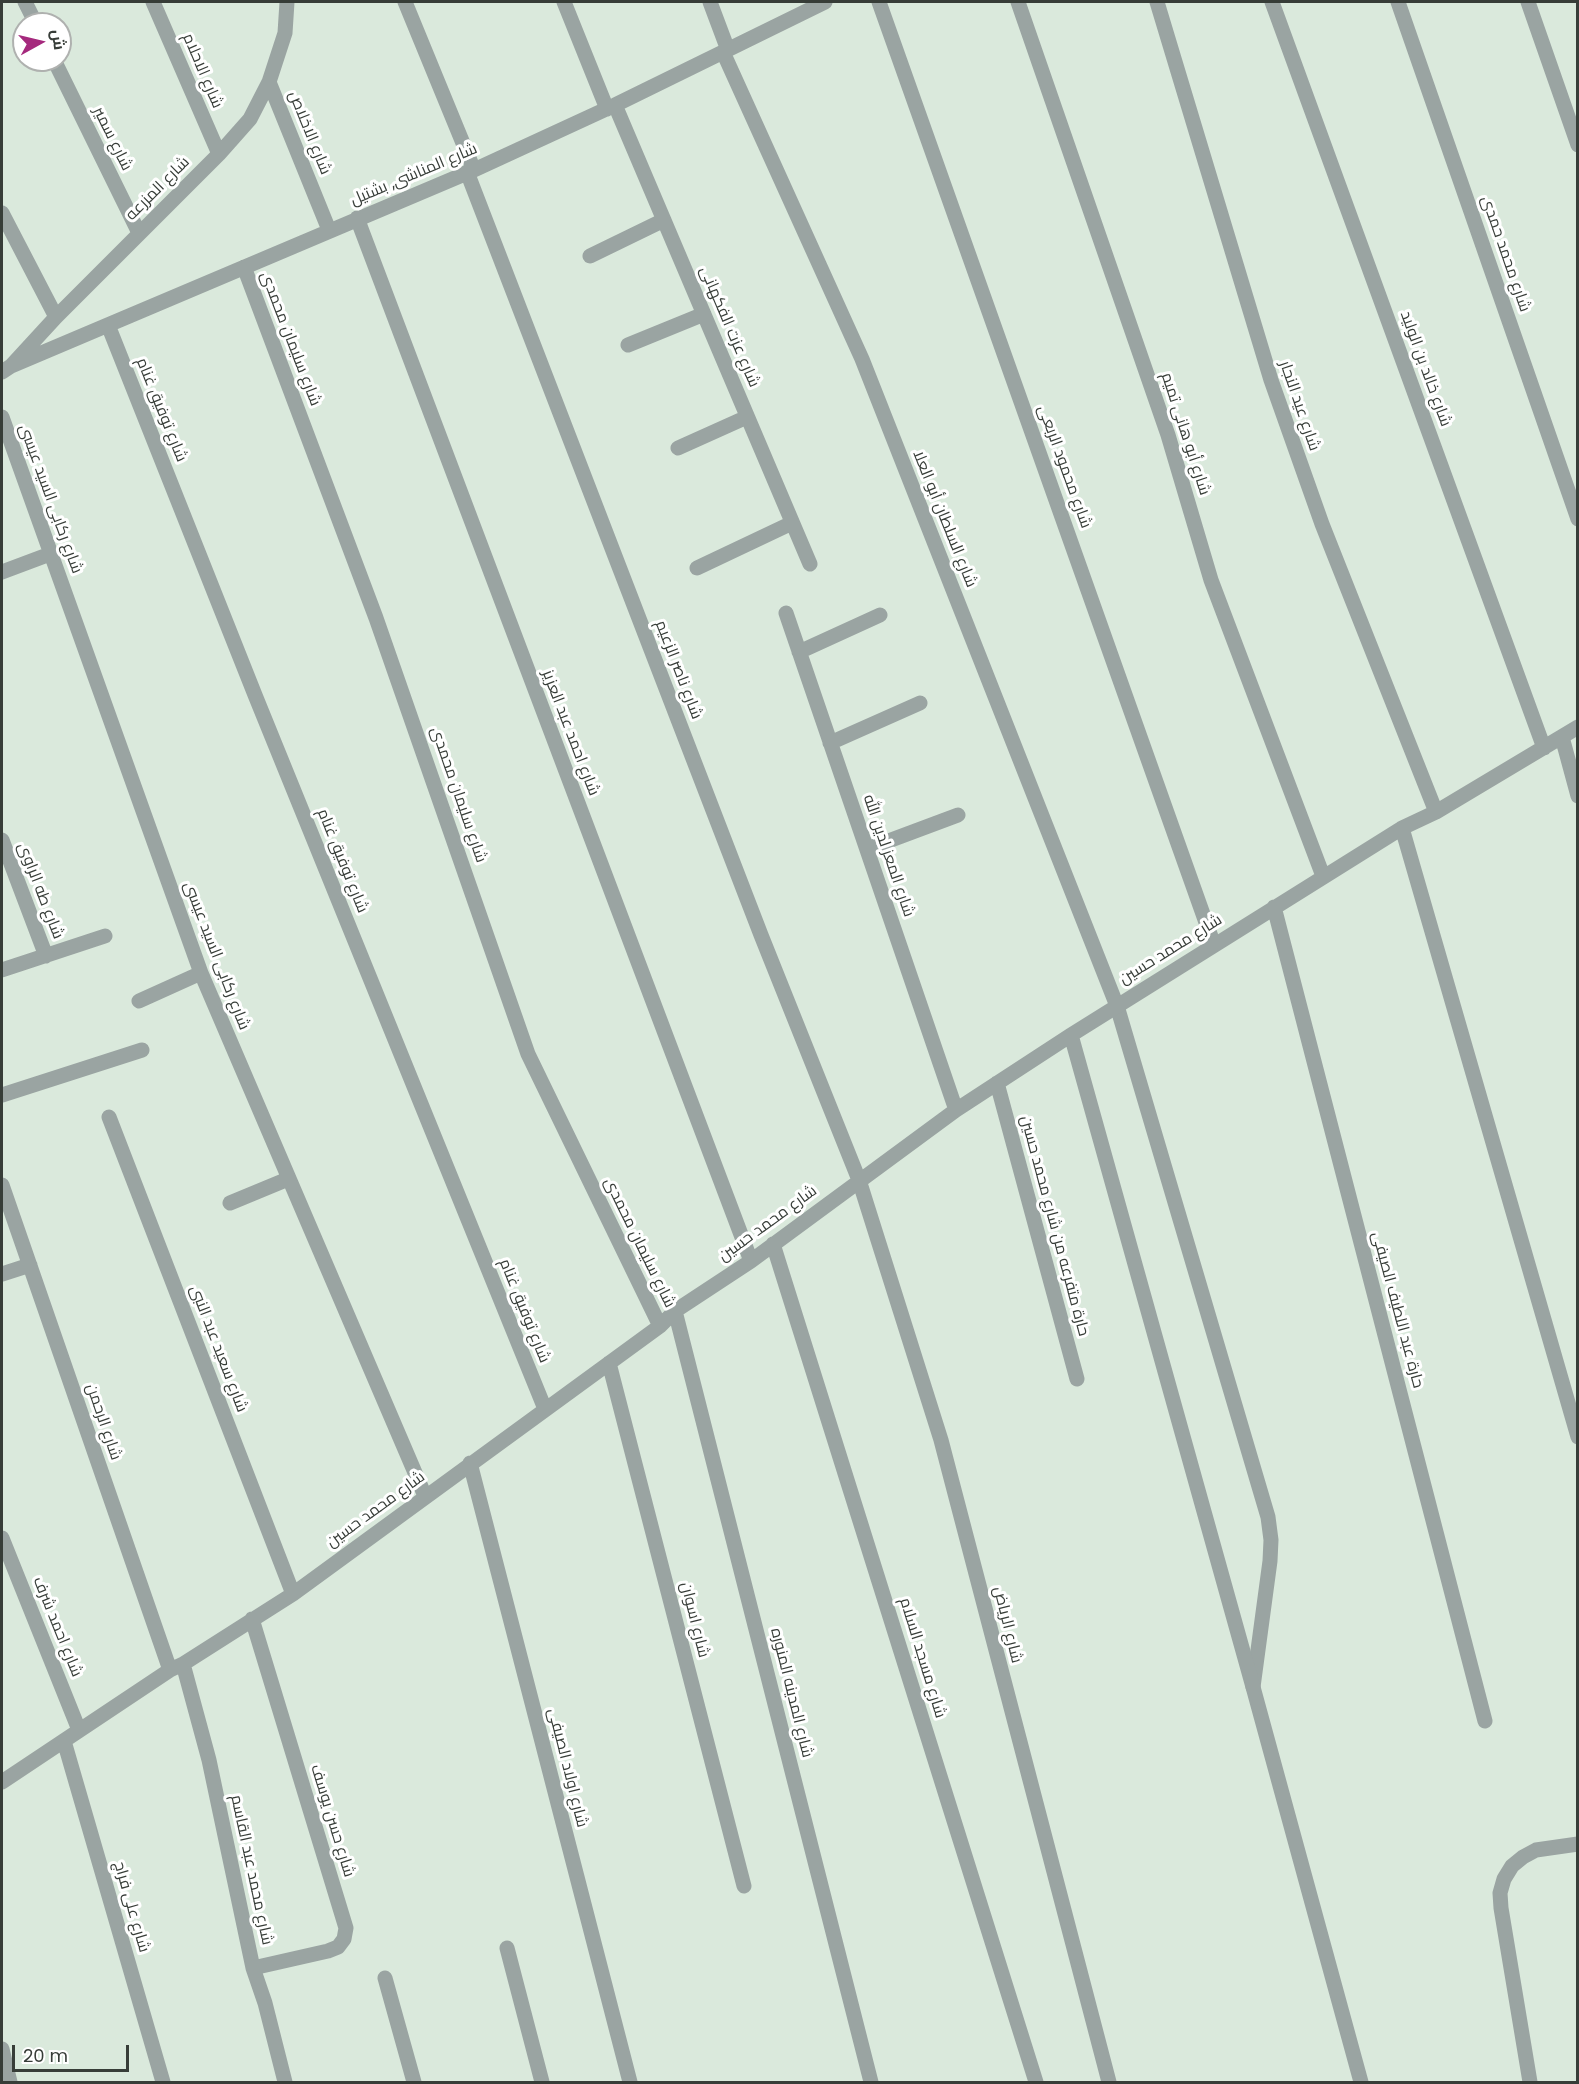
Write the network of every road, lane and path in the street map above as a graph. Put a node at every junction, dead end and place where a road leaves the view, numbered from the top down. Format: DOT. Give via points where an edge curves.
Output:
graph roads {
  1 [pos="153,2"];
  2 [pos="287,2"];
  3 [pos="405,2"];
  4 [pos="564,2"];
  5 [pos="710,2"];
  6 [pos="825,2"];
  7 [pos="879,2"];
  8 [pos="1018,2"];
  9 [pos="1157,2"];
  10 [pos="1272,2"];
  11 [pos="1398,2"];
  12 [pos="1528,2"];
  13 [pos="726,51"];
  14 [pos="60,72"];
  15 [pos="269,82"];
  16 [pos="611,107"];
  17 [pos="1578,144"];
  18 [pos="219,154"];
  19 [pos="470,171"];
  20 [pos="2,213"];
  21 [pos="357,218"];
  22 [pos="664,220"];
  23 [pos="329,230"];
  24 [pos="139,233"];
  25 [pos="590,256"];
  26 [pos="244,267"];
  27 [pos="704,314"];
  28 [pos="56,316"];
  29 [pos="108,325"];
  30 [pos="628,345"];
  31 [pos="6,369"];
  32 [pos="2,417"];
  33 [pos="747,417"];
  34 [pos="678,448"];
  35 [pos="1578,519"];
  36 [pos="792,523"];
  37 [pos="50,554"];
  38 [pos="810,564"];
  39 [pos="697,567"];
  40 [pos="2,572"];
  41 [pos="786,613"];
  42 [pos="880,615"];
  43 [pos="799,652"];
  44 [pos="920,703"];
  45 [pos="1578,727"];
  46 [pos="1562,737"];
  47 [pos="830,743"];
  48 [pos="1544,748"];
  49 [pos="1578,796"];
  50 [pos="1436,812"];
  51 [pos="958,815"];
  52 [pos="1402,828"];
  53 [pos="2,840"];
  54 [pos="867,849"];
  55 [pos="1323,876"];
  56 [pos="1274,907"];
  57 [pos="105,936"];
  58 [pos="1214,945"];
  59 [pos="46,956"];
  60 [pos="2,970"];
  61 [pos="201,973"];
  62 [pos="138,1001"];
  63 [pos="1118,1006"];
  64 [pos="1071,1035"];
  65 [pos="142,1050"];
  66 [pos="997,1083"];
  67 [pos="2,1095"];
  68 [pos="956,1110"];
  69 [pos="109,1117"];
  70 [pos="288,1179"];
  71 [pos="859,1180"];
  72 [pos="2,1185"];
  73 [pos="230,1203"];
  74 [pos="773,1244"];
  75 [pos="751,1261"];
  76 [pos="30,1265"];
  77 [pos="2,1274"];
  78 [pos="675,1311"];
  79 [pos="660,1326"];
  80 [pos="609,1363"];
  81 [pos="1077,1378"];
  82 [pos="545,1409"];
  83 [pos="1578,1437"];
  84 [pos="470,1463"];
  85 [pos="425,1496"];
  86 [pos="2,1538"];
  87 [pos="292,1594"];
  88 [pos="252,1619"];
  89 [pos="176,1667"];
  90 [pos="1253,1688"];
  91 [pos="1485,1721"];
  92 [pos="79,1730"];
  93 [pos="64,1741"];
  94 [pos="2,1782"];
  95 [pos="1578,1844"];
  96 [pos="744,1886"];
  97 [pos="507,1948"];
  98 [pos="253,1968"];
  99 [pos="385,1978"];
  100 [pos="2,2049"];
  101 [pos="10,2082"];
  102 [pos="164,2082"];
  103 [pos="285,2082"];
  104 [pos="414,2082"];
  105 [pos="542,2082"];
  106 [pos="630,2082"];
  107 [pos="871,2082"];
  108 [pos="1036,2082"];
  109 [pos="1109,2082"];
  110 [pos="1361,2082"];
  111 [pos="1530,2082"];
  1 -- 18 [label="street, شارع الاحلام"];
  2 -- 15 [label="street, شارع المزرعه" via="285,33"];
  3 -- 19 [label="street, شارع ناصر الزعيم"];
  4 -- 16 [label="street, شارع عزت الفكهانى"];
  5 -- 13 [label="street, شارع السلطان أبو العلا"];
  6 -- 13 [label="street, شارع المناشى, بشتيل"];
  7 -- 58 [label="street, شارع محمود الربعى"];
  8 -- 55 [label="street, شارع أبو هانى تميم" via="1168,435 1211,580"];
  9 -- 50 [label="street, شارع عيد النجار" via="1270,380 1322,524"];
  10 -- 48 [label="street, شارع خالد بن الوليد"];
  11 -- 35 [label="street, شارع محمد حمدى"];
  12 -- 17 [label="street"];
  13 -- 16 [label="street, شارع المناشى, بشتيل"];
  13 -- 63 [label="street, شارع السلطان أبو العلا" via="862,359"];
  14 -- 24 [label="street, شارع سمير"];
  15 -- 18 [label="street, شارع المزرعه" via="250,119"];
  15 -- 23 [label="street, شارع الاخلاص"];
  16 -- 19 [label="street, شارع المناشى, بشتيل"];
  16 -- 22 [label="street, شارع عزت الفكهانى"];
  18 -- 24 [label="street, شارع المزرعه"];
  19 -- 21 [label="street, شارع المناشى, بشتيل"];
  19 -- 71 [label="street, شارع ناصر الزعيم" via="761,935"];
  20 -- 28 [label="street"];
  21 -- 23 [label="street, شارع المناشى, بشتيل"];
  21 -- 75 [label="street, شارع احمد عبد العزيز"];
  22 -- 25 [label="street"];
  22 -- 27 [label="street, شارع عزت الفكهانى"];
  23 -- 26 [label="street, شارع المناشى, بشتيل"];
  24 -- 28 [label="street, شارع المزرعه"];
  26 -- 29 [label="street, شارع المناشى, بشتيل"];
  26 -- 79 [label="street, شارع سليمان محمدى" via="376,618 528,1054"];
  27 -- 30 [label="street"];
  27 -- 33 [label="street, شارع عزت الفكهانى"];
  28 -- 31 [label="street, شارع المزرعه"];
  29 -- 31 [label="street, شارع المناشى, بشتيل"];
  29 -- 82 [label="street, شارع توفيق غنام"];
  32 -- 37 [label="street, شارع ركابى السيد عيسى"];
  33 -- 34 [label="street"];
  33 -- 36 [label="street, شارع عزت الفكهانى"];
  36 -- 38 [label="street, شارع عزت الفكهانى"];
  36 -- 39 [label="street"];
  37 -- 40 [label="street"];
  37 -- 61 [label="street, شارع ركابى السيد عيسى"];
  41 -- 43 [label="street, شارع المعز لدين الله"];
  42 -- 43 [label="street"];
  43 -- 47 [label="street, شارع المعز لدين الله"];
  44 -- 47 [label="street"];
  45 -- 46 [label="street, شارع محمد حسين"];
  46 -- 48 [label="street, شارع محمد حسين"];
  46 -- 49 [label="street"];
  47 -- 54 [label="street, شارع المعز لدين الله"];
  48 -- 50 [label="street, شارع محمد حسين"];
  50 -- 52 [label="street, شارع محمد حسين"];
  51 -- 54 [label="street"];
  52 -- 55 [label="street, شارع محمد حسين"];
  52 -- 83 [label="street"];
  53 -- 59 [label="street, شارع طه الراوى"];
  54 -- 68 [label="street, شارع المعز لدين الله"];
  55 -- 56 [label="street, شارع محمد حسين"];
  56 -- 58 [label="street, شارع محمد حسين"];
  56 -- 91 [label="street, حارة عبد اللطيف الصيفى"];
  57 -- 59 [label="street"];
  58 -- 63 [label="street, شارع محمد حسين"];
  59 -- 60 [label="street"];
  61 -- 62 [label="street"];
  61 -- 70 [label="street, شارع ركابى السيد عيسى"];
  63 -- 64 [label="street, شارع محمد حسين"];
  63 -- 90 [label="street, شارع السلطان أبو العلا" via="1268,1517 1270,1561"];
  64 -- 66 [label="street, شارع محمد حسين"];
  64 -- 90 [label="street"];
  65 -- 67 [label="street"];
  66 -- 68 [label="street, شارع محمد حسين"];
  66 -- 81 [label="street, حارة متفرعه من شارع محمد حسين"];
  68 -- 71 [label="street, شارع محمد حسين"];
  69 -- 87 [label="street, شارع سعيد عبد النبى"];
  70 -- 73 [label="street"];
  70 -- 85 [label="street, شارع ركابى السيد عيسى"];
  71 -- 74 [label="street, شارع محمد حسين"];
  71 -- 109 [label="street, شارع الرياض" via="941,1440"];
  72 -- 76 [label="street, شارع الرحمن"];
  74 -- 75 [label="street, شارع محمد حسين"];
  74 -- 108 [label="street, شارع مسجد السلام"];
  75 -- 78 [label="street, شارع محمد حسين"];
  76 -- 77 [label="street"];
  76 -- 89 [label="street, شارع الرحمن"];
  78 -- 79 [label="street, شارع محمد حسين"];
  78 -- 107 [label="street, شارع المدينه المنوره"];
  79 -- 80 [label="street, شارع محمد حسين"];
  80 -- 82 [label="street, شارع محمد حسين"];
  80 -- 96 [label="street, شارع اسوان"];
  82 -- 84 [label="street, شارع محمد حسين"];
  84 -- 85 [label="street, شارع محمد حسين"];
  84 -- 106 [label="street, شارع اولاد الصيفى"];
  85 -- 87 [label="street, شارع محمد حسين"];
  86 -- 92 [label="street, شارع احمد شرف"];
  87 -- 88 [label="street, شارع محمد حسين"];
  88 -- 89 [label="street, شارع محمد حسين"];
  88 -- 98 [label="street, شارع حسن يوسف" via="346,1928 338,1947"];
  89 -- 92 [label="street, شارع محمد حسين"];
  89 -- 98 [label="street, شارع محمد عبد القاسم" via="208,1760"];
  90 -- 110 [label="street"];
  92 -- 93 [label="street, شارع محمد حسين"];
  93 -- 94 [label="street, شارع محمد حسين"];
  93 -- 102 [label="street, شارع على فراج"];
  95 -- 111 [label="street" via="1536,1850 1523,1857 1512,1866 1500,1893"];
  97 -- 105 [label="street"];
  98 -- 103 [label="street, شارع محمد عبد القاسم"];
  99 -- 104 [label="street"];
  100 -- 101 [label="street"];
}
